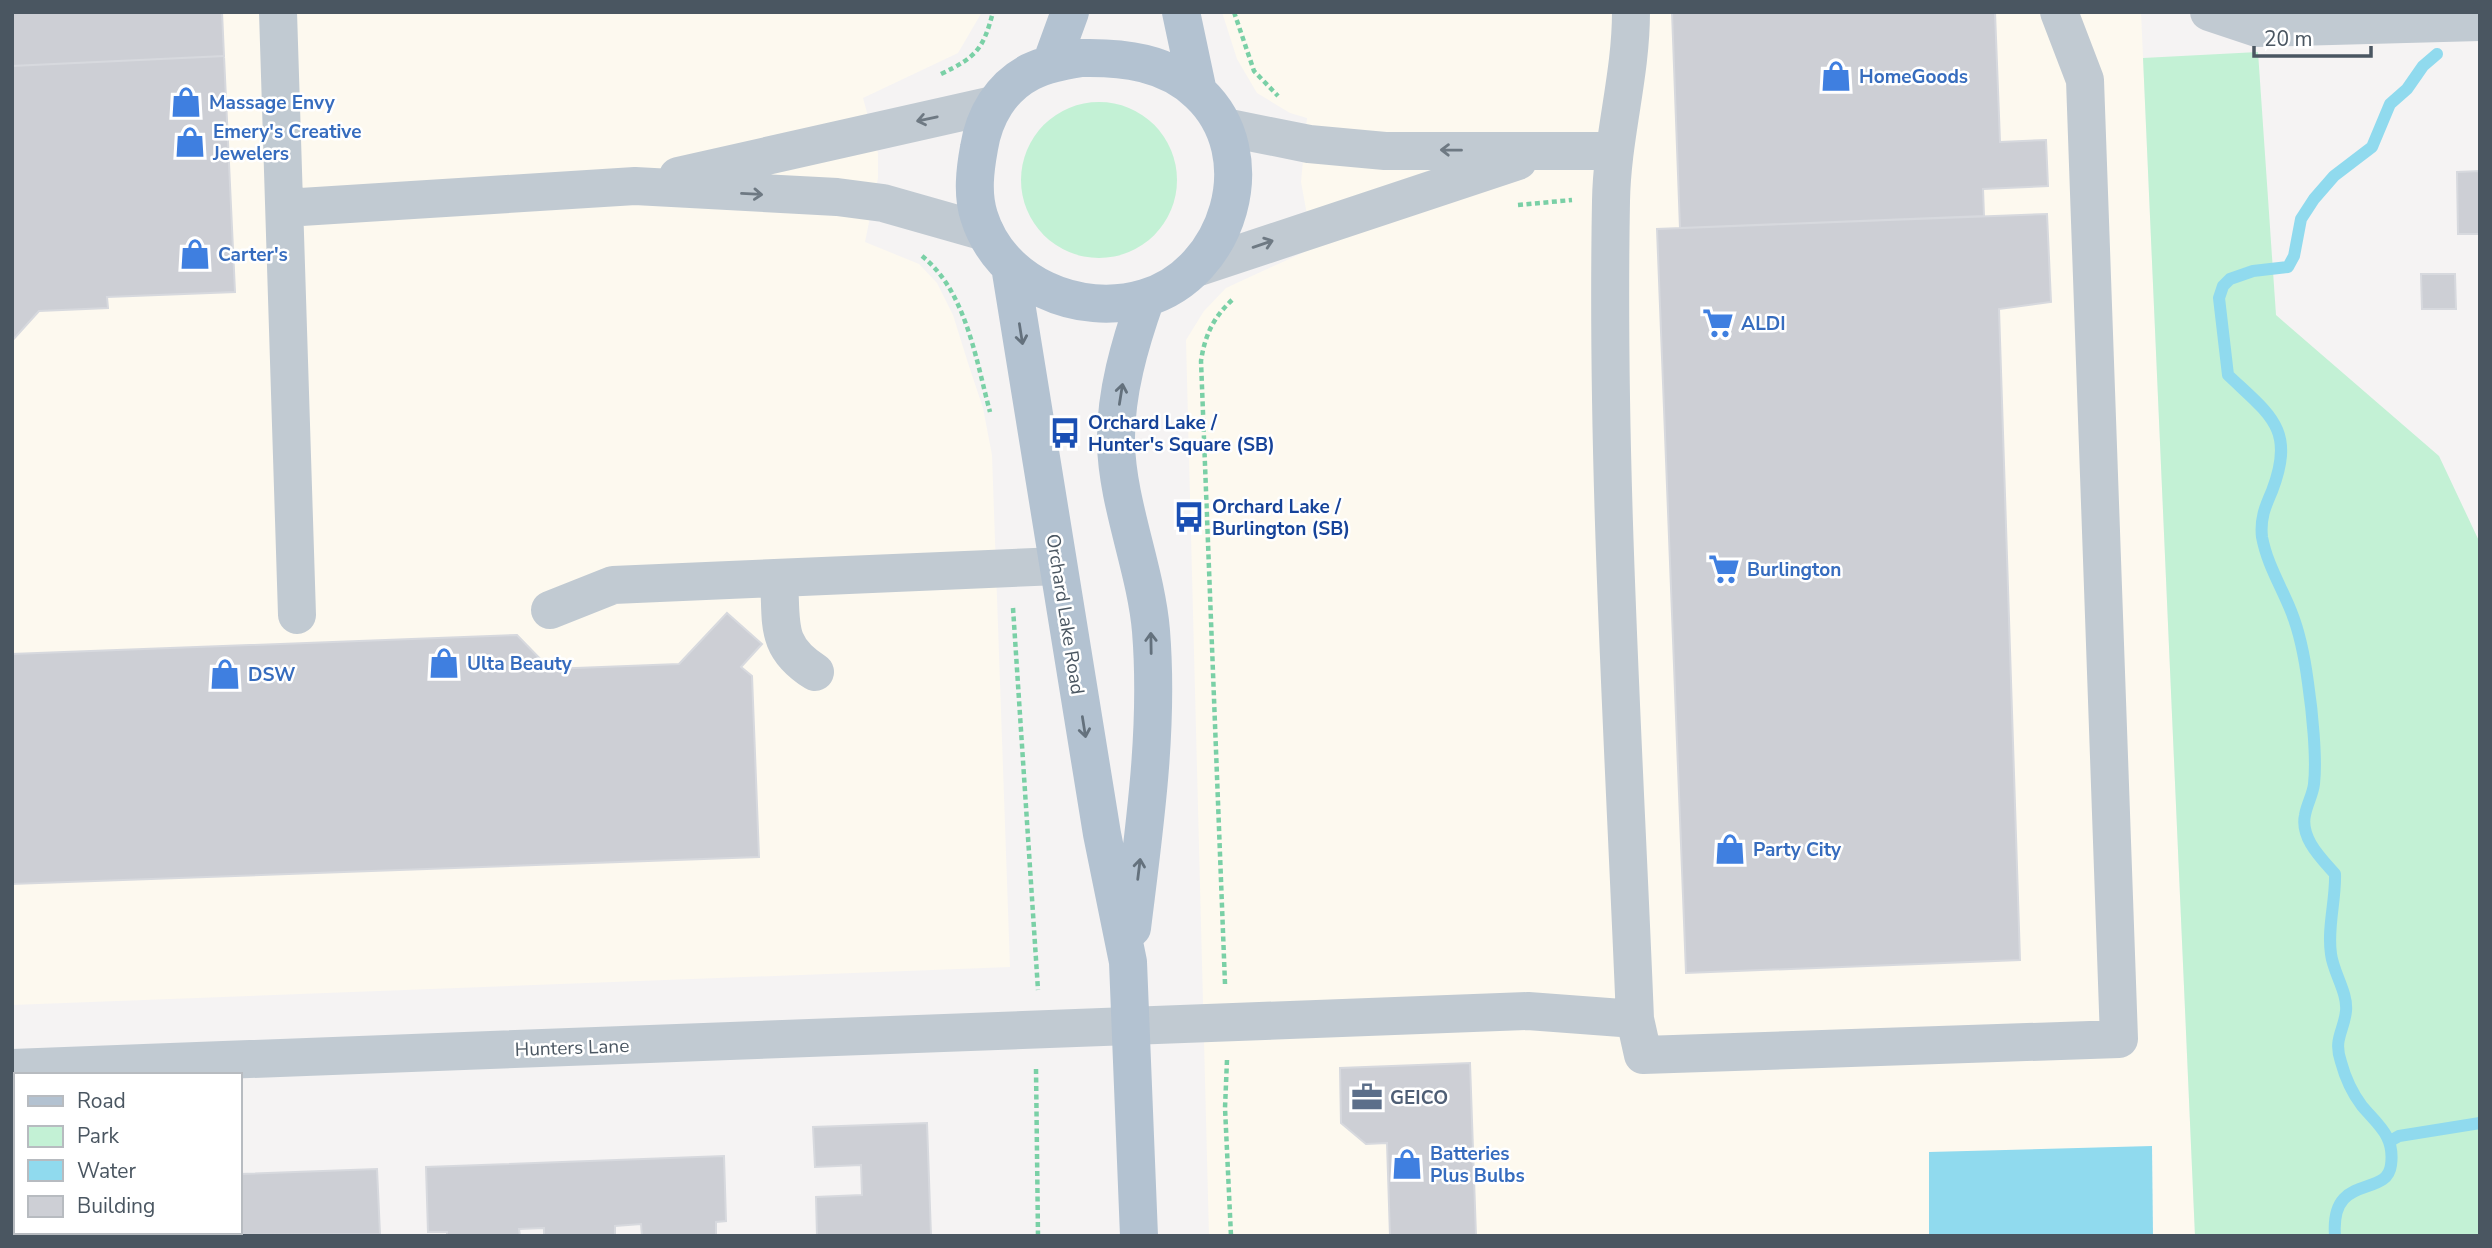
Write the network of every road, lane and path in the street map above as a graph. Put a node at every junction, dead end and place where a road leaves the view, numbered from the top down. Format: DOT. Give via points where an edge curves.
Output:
graph roads {
  1 [pos="278,12"];
  2 [pos="993,12"];
  3 [pos="1070,12"];
  4 [pos="1181,12"];
  5 [pos="1234,12"];
  6 [pos="1631,12"];
  7 [pos="2059,12"];
  8 [pos="2209,12"];
  9 [pos="2480,22"];
  10 [pos="1051,64"];
  11 [pos="939,75"];
  12 [pos="1198,92"];
  13 [pos="1288,101"];
  14 [pos="993,105"];
  15 [pos="1224,127"];
  16 [pos="1614,152"];
  17 [pos="1544,153"];
  18 [pos="635,186"];
  19 [pos="1611,199"];
  20 [pos="1508,206"];
  21 [pos="285,208"];
  22 [pos="985,232"];
  23 [pos="912,251"];
  24 [pos="1010,266"];
  25 [pos="1199,267"];
  26 [pos="1146,298"];
  27 [pos="1234,298"];
  28 [pos="992,418"];
  29 [pos="1011,566"];
  30 [pos="1058,566"];
  31 [pos="779,579"];
  32 [pos="550,610"];
  33 [pos="297,615"];
  34 [pos="815,672"];
  35 [pos="1128,961"];
  36 [pos="1635,1018"];
  37 [pos="1225,1024"];
  38 [pos="1132,1028"];
  39 [pos="1038,1029"];
  40 [pos="12,1068"];
  41 [pos="1038,1236"];
  42 [pos="1139,1236"];
  43 [pos="1231,1236"];
  1 -- 21 [label="street"];
  2 -- 11 [label="path" via="984,45 973,57"];
  3 -- 10 [label="main road"];
  4 -- 12 [label="main road"];
  5 -- 13 [label="path" via="1254,71"];
  6 -- 16 [label="street" via="1629,58"];
  7 -- 36 [label="street" via="2085,80 2119,1039 1643,1055"];
  8 -- 9 [label="street" via="2257,28"];
  10 -- 12 [label="main road" via="1081,58 1126,58 1174,75"];
  10 -- 14 [label="main road" via="1029,73"];
  12 -- 15 [label="main road"];
  14 -- 18 [label="street, one-way"];
  14 -- 22 [label="main road" via="983,126 976,166 975,193"];
  17 -- 15 [label="street, one-way" via="1373,150 1310,144"];
  15 -- 25 [label="main road" via="1232,154 1233,184 1219,239"];
  16 -- 17 [label="street"];
  16 -- 19 [label="street"];
  25 -- 17 [label="street, one-way"];
  18 -- 21 [label="street"];
  18 -- 22 [label="street, one-way" via="883,203"];
  19 -- 20 [label="path"];
  19 -- 36 [label="street" via="1614,488"];
  21 -- 33 [label="street"];
  22 -- 24 [label="main road" via="995,252"];
  23 -- 28 [label="path" via="934,265 949,287"];
  24 -- 26 [label="main road" via="1066,299 1103,303"];
  24 -- 30 [label="main road, Orchard Lake Road, one-way"];
  25 -- 26 [label="main road"];
  35 -- 26 [label="main road, Orchard Lake Road, one-way" via="1144,834 1153,714 1152,658 1151,630 1116,444 1127,356"];
  27 -- 37 [label="path" via="1217,314 1204,339 1201,360"];
  29 -- 30 [label="street"];
  29 -- 31 [label="street"];
  29 -- 39 [label="path" via="1037,946"];
  30 -- 35 [label="main road, Orchard Lake Road, one-way" via="1101,834"];
  31 -- 32 [label="street" via="613,585"];
  31 -- 34 [label="street" via="783,640 794,659"];
  35 -- 38 [label="main road, Orchard Lake Road"];
  36 -- 37 [label="street, Hunters Lane" via="1528,1011"];
  37 -- 38 [label="street, Hunters Lane"];
  37 -- 43 [label="path"];
  38 -- 39 [label="street, Hunters Lane"];
  38 -- 42 [label="main road, Orchard Lake Road"];
  39 -- 40 [label="street, Hunters Lane"];
  39 -- 41 [label="path"];
}
